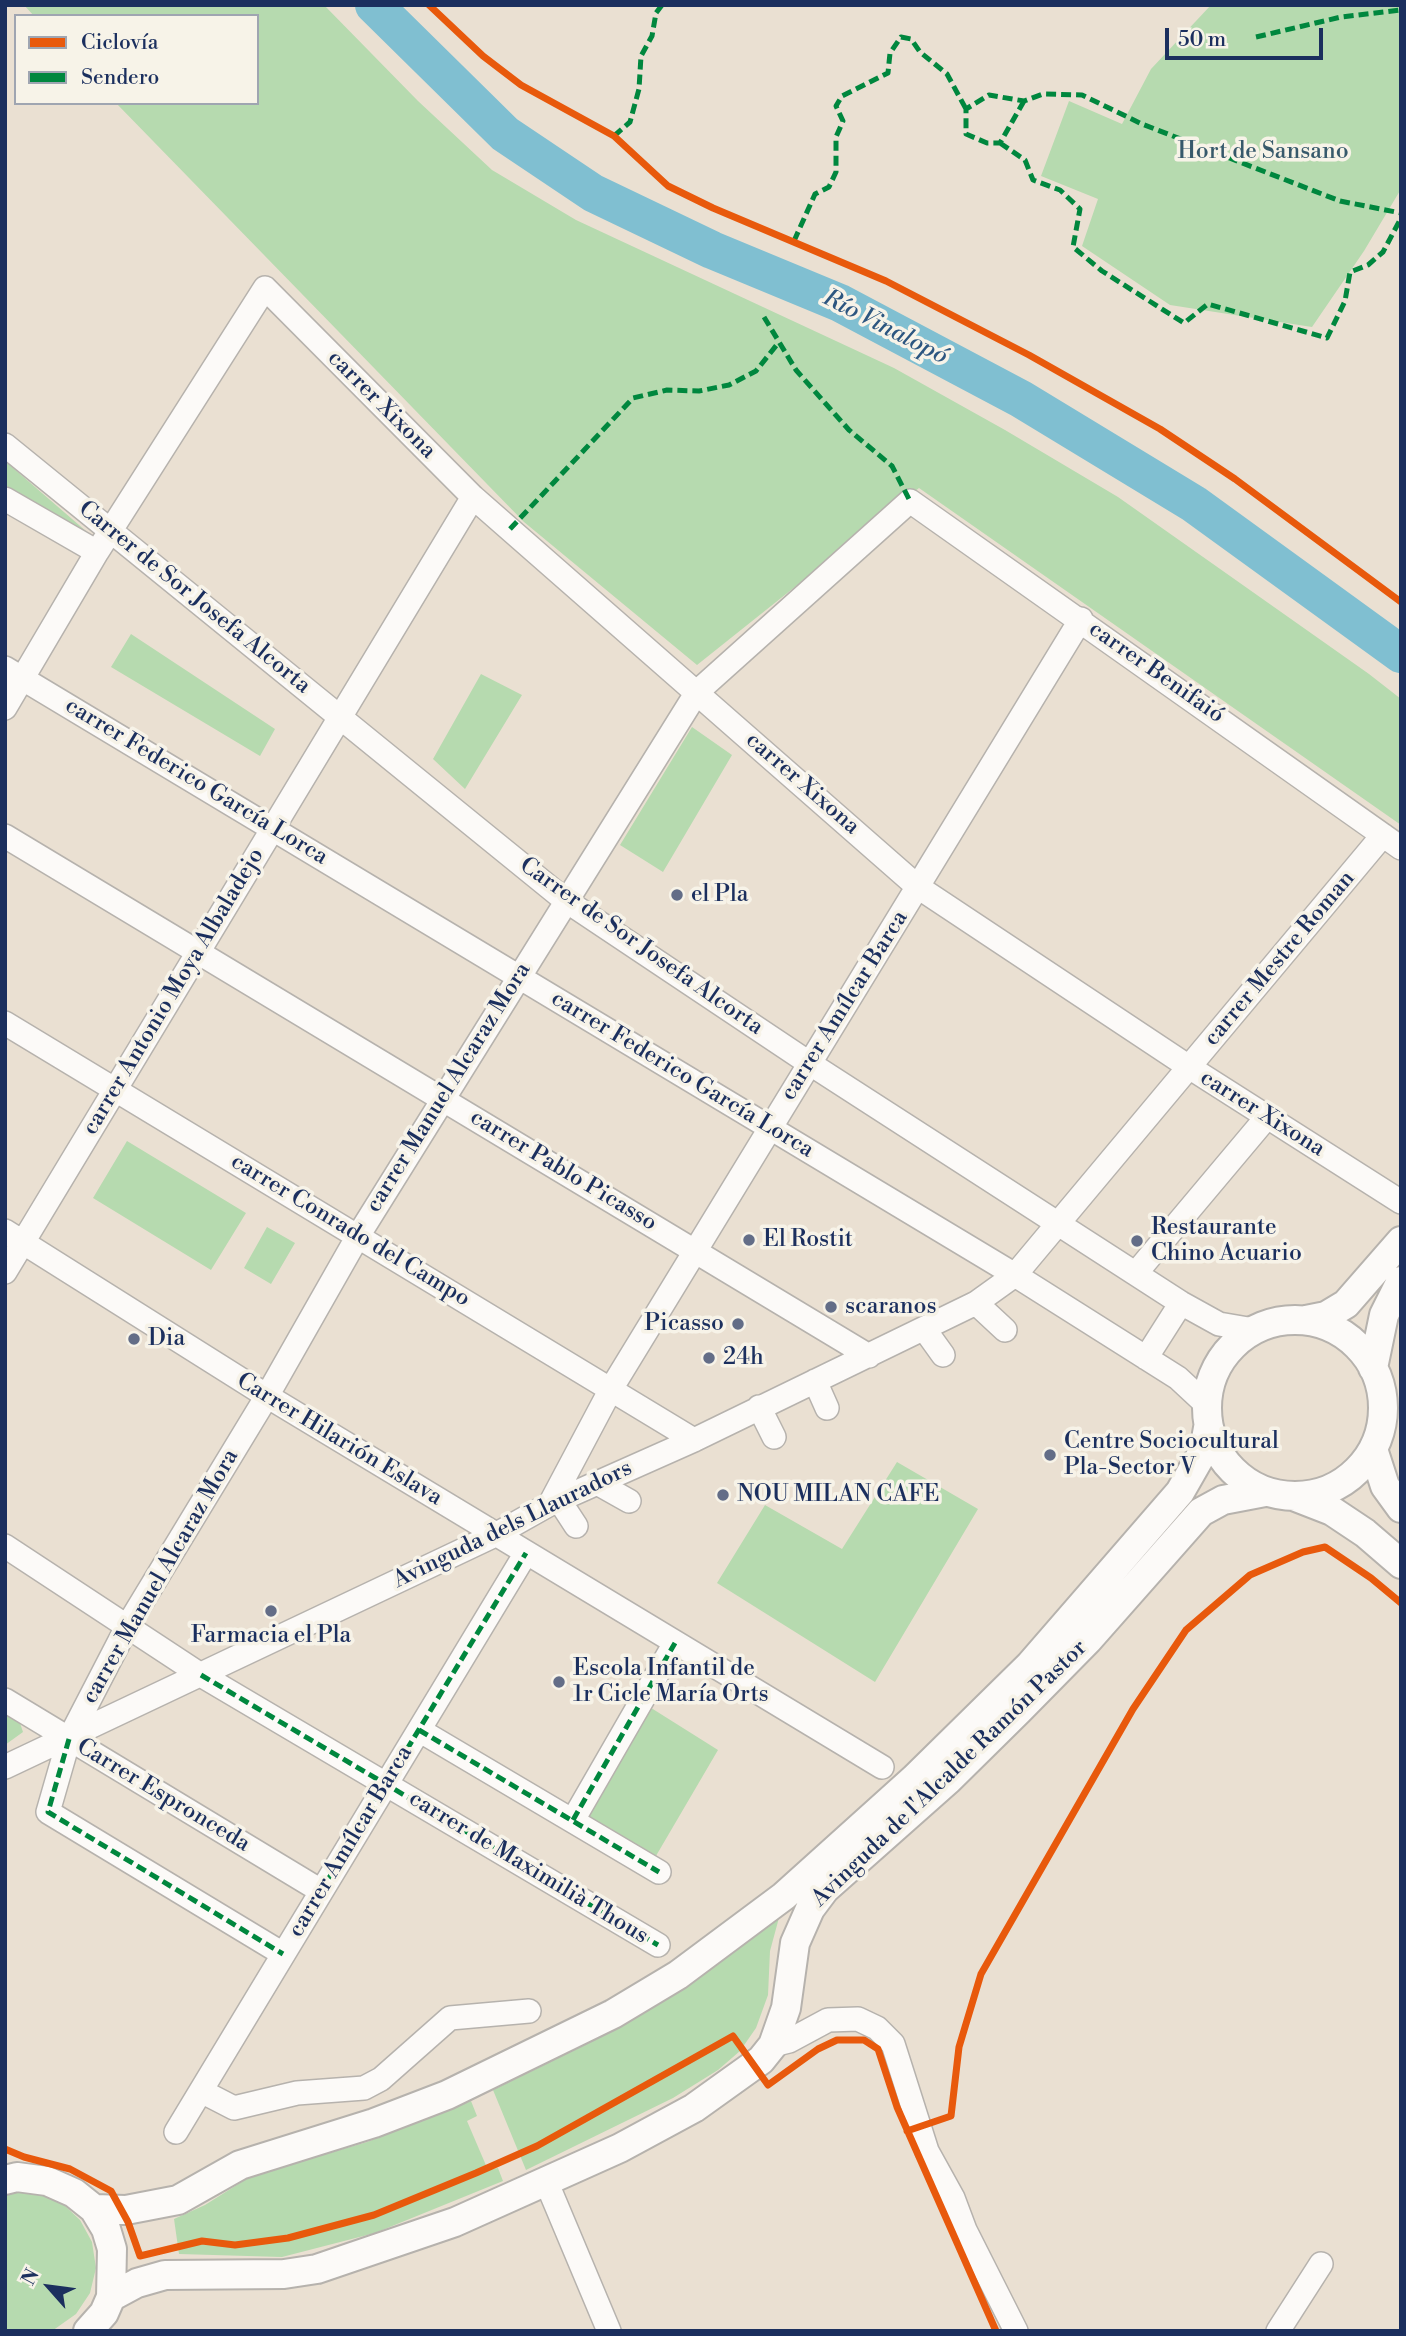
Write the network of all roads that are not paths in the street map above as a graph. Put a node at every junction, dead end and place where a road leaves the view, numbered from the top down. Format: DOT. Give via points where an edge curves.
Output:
graph roads {
  1 [pos="5,445"];
  2 [pos="473,497"];
  3 [pos="5,499"];
  4 [pos="910,501"];
  5 [pos="112,531"];
  6 [pos="97,552"];
  7 [pos="1081,619"];
  8 [pos="14,673"];
  9 [pos="697,692"];
  10 [pos="5,708"];
  11 [pos="340,717"];
  12 [pos="273,829"];
  13 [pos="5,836"];
  14 [pos="1392,841"];
  15 [pos="918,887"];
  16 [pos="565,900"];
  17 [pos="198,951"];
  18 [pos="518,976"];
  19 [pos="5,1023"];
  20 [pos="809,1063"];
  21 [pos="1189,1067"];
  22 [pos="114,1089"];
  23 [pos="443,1099"];
  24 [pos="1267,1117"];
  25 [pos="770,1128"];
  26 [pos="1401,1202"];
  27 [pos="1060,1223"];
  28 [pos="358,1236"];
  29 [pos="14,1237"];
  30 [pos="1401,1241"];
  31 [pos="696,1251"];
  32 [pos="5,1272"];
  33 [pos="1136,1273"];
  34 [pos="1015,1275"];
  35 [pos="1401,1281"];
  36 [pos="976,1303"];
  37 [pos="1181,1303"];
  38 [pos="1306,1320"];
  39 [pos="925,1330"];
  40 [pos="1006,1330"];
  41 [pos="1254,1330"];
  42 [pos="943,1355"];
  43 [pos="869,1356"];
  44 [pos="1146,1358"];
  45 [pos="1373,1368"];
  46 [pos="815,1381"];
  47 [pos="611,1389"];
  48 [pos="267,1396"];
  49 [pos="759,1407"];
  50 [pos="827,1408"];
  51 [pos="1208,1416"];
  52 [pos="774,1437"];
  53 [pos="694,1440"];
  54 [pos="1373,1449"];
  55 [pos="597,1483"];
  56 [pos="1265,1492"];
  57 [pos="1296,1497"];
  58 [pos="629,1501"];
  59 [pos="555,1502"];
  60 [pos="1401,1508"];
  61 [pos="576,1526"];
  62 [pos="495,1535"];
  63 [pos="5,1546"];
  64 [pos="526,1553"];
  65 [pos="1401,1564"];
  66 [pos="128,1625"];
  67 [pos="675,1643"];
  68 [pos="201,1675"];
  69 [pos="5,1700"];
  70 [pos="419,1730"];
  71 [pos="69,1739"];
  72 [pos="5,1767"];
  73 [pos="882,1767"];
  74 [pos="386,1784"];
  75 [pos="573,1820"];
  76 [pos="659,1872"];
  77 [pos="321,1891"];
  78 [pos="658,1945"];
  79 [pos="283,1954"];
  80 [pos="529,2011"];
  81 [pos="774,2045"];
  82 [pos="201,2091"];
  83 [pos="176,2132"];
  84 [pos="9,2174"];
  85 [pos="546,2181"];
  86 [pos="94,2209"];
  87 [pos="1321,2264"];
  88 [pos="111,2297"];
  89 [pos="90,2330"];
  90 [pos="609,2331"];
  91 [pos="1017,2331"];
  92 [pos="1278,2331"];
  1 -- 5 [label="street, Carrer de Sor Josefa Alcorta"];
  2 -- 5 [label="street, carrer Xixona" via="265,288"];
  2 -- 9 [label="street, carrer Xixona"];
  2 -- 11 [label="street, carrer Antonio Moya Albaladejo"];
  3 -- 6 [label="street"];
  4 -- 7 [label="street, carrer Benifaió"];
  4 -- 9 [label="street, carrer Manuel Alcaraz Mora"];
  5 -- 6 [label="street"];
  5 -- 11 [label="street, Carrer de Sor Josefa Alcorta"];
  6 -- 8 [label="street"];
  7 -- 14 [label="street, carrer Benifaió"];
  7 -- 15 [label="street, carrer Amílcar Barca"];
  8 -- 10 [label="street"];
  8 -- 12 [label="street, carrer Federico García Lorca"];
  9 -- 15 [label="street, carrer Xixona"];
  9 -- 16 [label="street, carrer Manuel Alcaraz Mora"];
  11 -- 12 [label="street, carrer Antonio Moya Albaladejo"];
  11 -- 16 [label="street, Carrer de Sor Josefa Alcorta"];
  12 -- 17 [label="street, carrer Antonio Moya Albaladejo"];
  12 -- 18 [label="street, carrer Federico García Lorca"];
  13 -- 17 [label="street, carrer Pablo Picasso"];
  14 -- 21 [label="street, carrer Mestre Roman"];
  15 -- 20 [label="street, carrer Amílcar Barca"];
  15 -- 21 [label="street, carrer Xixona"];
  16 -- 18 [label="street, carrer Manuel Alcaraz Mora"];
  16 -- 20 [label="street, Carrer de Sor Josefa Alcorta"];
  17 -- 22 [label="street, carrer Antonio Moya Albaladejo"];
  17 -- 23 [label="street, carrer Pablo Picasso"];
  18 -- 23 [label="street, carrer Manuel Alcaraz Mora"];
  18 -- 25 [label="street, carrer Federico García Lorca"];
  19 -- 22 [label="street, carrer Conrado del Campo"];
  20 -- 25 [label="street, carrer Amílcar Barca"];
  20 -- 27 [label="street, Carrer de Sor Josefa Alcorta"];
  21 -- 24 [label="street, carrer Xixona"];
  21 -- 27 [label="street, carrer Mestre Roman"];
  22 -- 28 [label="street, carrer Conrado del Campo"];
  22 -- 29 [label="street, carrer Antonio Moya Albaladejo"];
  23 -- 28 [label="street, carrer Manuel Alcaraz Mora"];
  23 -- 31 [label="street, carrer Pablo Picasso"];
  24 -- 26 [label="street, carrer Xixona"];
  24 -- 33 [label="street"];
  25 -- 31 [label="street, carrer Amílcar Barca"];
  25 -- 34 [label="street, carrer Federico García Lorca"];
  27 -- 33 [label="street, Carrer de Sor Josefa Alcorta"];
  27 -- 34 [label="street, carrer Mestre Roman"];
  28 -- 47 [label="street, carrer Conrado del Campo"];
  28 -- 48 [label="street, carrer Manuel Alcaraz Mora"];
  29 -- 32 [label="street, carrer Antonio Moya Albaladejo"];
  29 -- 48 [label="street, Carrer Hilarión Eslava"];
  30 -- 38 [label="main road" via="1346,1304 1326,1317"];
  31 -- 43 [label="street, carrer Pablo Picasso"];
  31 -- 47 [label="street, carrer Amílcar Barca"];
  33 -- 37 [label="street, Carrer de Sor Josefa Alcorta"];
  34 -- 36 [label="street, Avinguda dels Llauradors"];
  34 -- 44 [label="street, carrer Federico García Lorca"];
  35 -- 45 [label="main road" via="1384,1315"];
  36 -- 39 [label="street, Avinguda dels Llauradors"];
  36 -- 40 [label="street"];
  37 -- 41 [label="street, Carrer de Sor Josefa Alcorta" via="1219,1324"];
  37 -- 44 [label="street"];
  38 -- 41 [label="main road" via="1271,1323"];
  38 -- 45 [label="main road" via="1346,1336"];
  39 -- 42 [label="street"];
  39 -- 43 [label="street, Avinguda dels Llauradors"];
  41 -- 51 [label="main road" via="1221,1359 1212,1379"];
  43 -- 46 [label="street, Avinguda dels Llauradors"];
  44 -- 51 [label="street, carrer Federico García Lorca" via="1194,1390"];
  45 -- 54 [label="main road" via="1383,1408"];
  46 -- 49 [label="street, Avinguda dels Llauradors"];
  46 -- 50 [label="street"];
  47 -- 53 [label="street, carrer Conrado del Campo"];
  47 -- 59 [label="street, carrer Amílcar Barca"];
  48 -- 62 [label="street, Carrer Hilarión Eslava"];
  48 -- 66 [label="street, carrer Manuel Alcaraz Mora"];
  49 -- 52 [label="street"];
  49 -- 53 [label="street, Avinguda dels Llauradors"];
  51 -- 56 [label="main road" via="1227,1465"];
  51 -- 86 [label="main road, Avinguda de l'Alcalde Ramón Pastor" via="1204,1450 1180,1492 1030,1665 835,1851 697,1961 613,2014 447,2095 240,2165 178,2200 126,2210"];
  53 -- 55 [label="street, Avinguda dels Llauradors"];
  54 -- 57 [label="main road" via="1341,1484"];
  54 -- 60 [label="main road" via="1385,1486"];
  55 -- 58 [label="street"];
  55 -- 59 [label="street, Avinguda dels Llauradors"];
  56 -- 57 [label="main road"];
  56 -- 81 [label="main road, Avinguda de l'Alcalde Ramón Pastor" via="1223,1500 1201,1512 1036,1693 948,1780 825,1889 795,1943 786,2008"];
  57 -- 65 [label="main road" via="1332,1511"];
  59 -- 61 [label="street"];
  59 -- 62 [label="street, Avinguda dels Llauradors"];
  62 -- 64 [label="street, Carrer Hilarión Eslava"];
  62 -- 68 [label="street, Avinguda dels Llauradors"];
  63 -- 66 [label="street, carrer de Maximilià Thous"];
  64 -- 67 [label="street, Carrer Hilarión Eslava"];
  64 -- 70 [label="street, carrer Amílcar Barca"];
  66 -- 68 [label="street, carrer de Maximilià Thous"];
  66 -- 71 [label="street, carrer Manuel Alcaraz Mora"];
  67 -- 73 [label="street, Carrer Hilarión Eslava"];
  67 -- 75 [label="street"];
  68 -- 71 [label="street, Avinguda dels Llauradors"];
  68 -- 74 [label="street, carrer de Maximilià Thous"];
  69 -- 71 [label="street, Carrer Espronceda"];
  70 -- 74 [label="street, carrer Amílcar Barca"];
  70 -- 75 [label="street"];
  71 -- 72 [label="street, Avinguda dels Llauradors"];
  71 -- 77 [label="street, Carrer Espronceda"];
  71 -- 79 [label="street, carrer Manuel Alcaraz Mora" via="48,1812"];
  74 -- 77 [label="street, carrer Amílcar Barca"];
  74 -- 78 [label="street, carrer de Maximilià Thous"];
  75 -- 76 [label="street"];
  77 -- 79 [label="street, carrer Amílcar Barca"];
  79 -- 82 [label="street, carrer Amílcar Barca"];
  80 -- 82 [label="street" via="450,2018 381,2079 364,2088 297,2094 234,2108"];
  81 -- 85 [label="main road, Avinguda de l'Alcalde Ramón Pastor" via="761,2060 694,2108"];
  81 -- 91 [label="street" via="828,2020 858,2020 877,2028 893,2044 927,2151"];
  82 -- 83 [label="street, carrer Amílcar Barca"];
  84 -- 86 [label="main road" via="47,2180"];
  85 -- 88 [label="main road, Avinguda de l'Alcalde Ramón Pastor" via="455,2222 317,2269 284,2274 165,2275"];
  85 -- 90 [label="street"];
  86 -- 88 [label="main road" via="112,2249"];
  87 -- 92 [label="street"];
  88 -- 89 [label="main road"];
}
